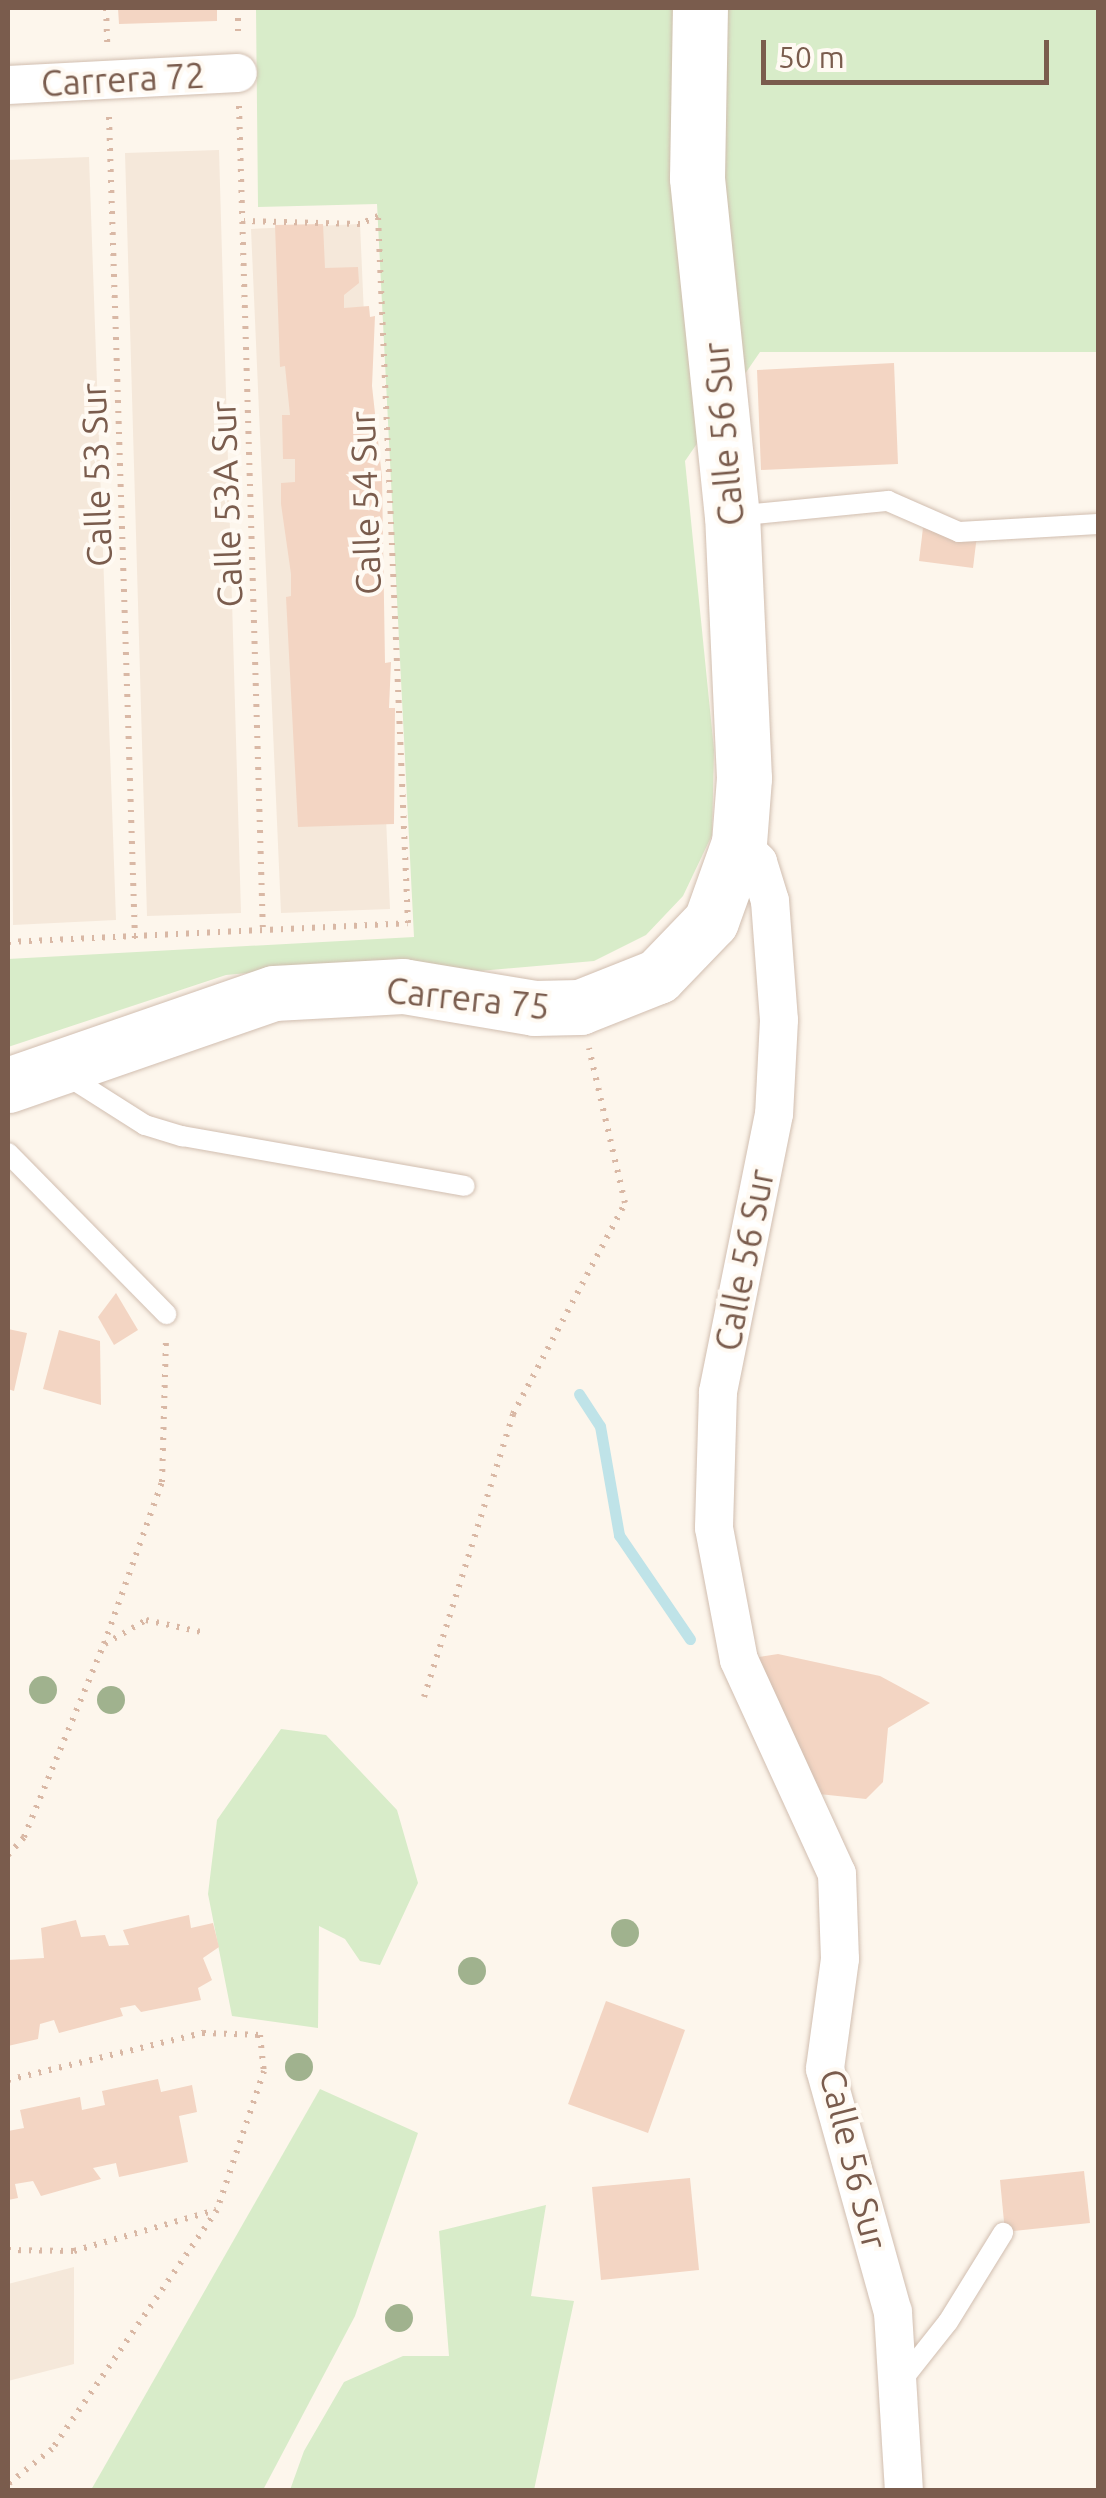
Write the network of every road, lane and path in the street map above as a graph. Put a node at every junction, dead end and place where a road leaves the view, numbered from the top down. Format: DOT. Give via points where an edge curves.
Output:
graph roads {
  1 [pos="106,8"];
  2 [pos="700,8"];
  3 [pos="238,72"];
  4 [pos="108,79"];
  5 [pos="8,84"];
  6 [pos="244,221"];
  7 [pos="732,517"];
  8 [pos="1098,524"];
  9 [pos="739,843"];
  10 [pos="263,935"];
  11 [pos="136,940"];
  12 [pos="8,942"];
  13 [pos="580,1007"];
  14 [pos="33,1077"];
  15 [pos="8,1154"];
  16 [pos="465,1186"];
  17 [pos="166,1314"];
  18 [pos="201,1632"];
  19 [pos="104,1644"];
  20 [pos="424,1697"];
  21 [pos="8,1855"];
  22 [pos="8,2080"];
  23 [pos="217,2210"];
  24 [pos="1002,2233"];
  25 [pos="8,2250"];
  26 [pos="897,2387"];
  27 [pos="8,2484"];
  28 [pos="904,2490"];
  1 -- 4 [label="path, Calle 53 Sur"];
  2 -- 7 [label="street, Calle 56 Sur" via="697,178"];
  3 -- 4 [label="street, Carrera 72"];
  3 -- 6 [label="path, Calle 53A Sur"];
  4 -- 5 [label="street, Carrera 72"];
  4 -- 11 [label="path, Calle 53 Sur"];
  6 -- 10 [label="path, Calle 53A Sur"];
  6 -- 10 [label="path, Calle 54 Sur" via="360,224 378,216 408,924"];
  7 -- 8 [label="lane" via="888,501 959,532"];
  7 -- 9 [label="street, Calle 56 Sur" via="744,778"];
  9 -- 13 [label="street, Carrera 75" via="711,921 686,954 658,976"];
  9 -- 26 [label="street, Calle 56 Sur" via="758,862 770,901 779,1020 774,1114 718,1392 714,1528 739,1660 838,1874 840,1959 825,2069 894,2312"];
  10 -- 11 [label="path"];
  11 -- 12 [label="path"];
  13 -- 14 [label="street, Carrera 75" via="534,1008 403,986 274,992"];
  13 -- 20 [label="path" via="625,1204 513,1414"];
  14 -- 16 [label="lane" via="182,1136"];
  15 -- 17 [label="lane"];
  17 -- 19 [label="path" via="162,1482"];
  18 -- 19 [label="path" via="146,1620"];
  19 -- 21 [label="path" via="24,1837"];
  22 -- 23 [label="path" via="204,2033 260,2035 264,2072"];
  23 -- 25 [label="path" via="74,2251"];
  23 -- 27 [label="path" via="52,2449"];
  24 -- 26 [label="lane" via="948,2322"];
  26 -- 28 [label="street, Calle 56 Sur"];
}
